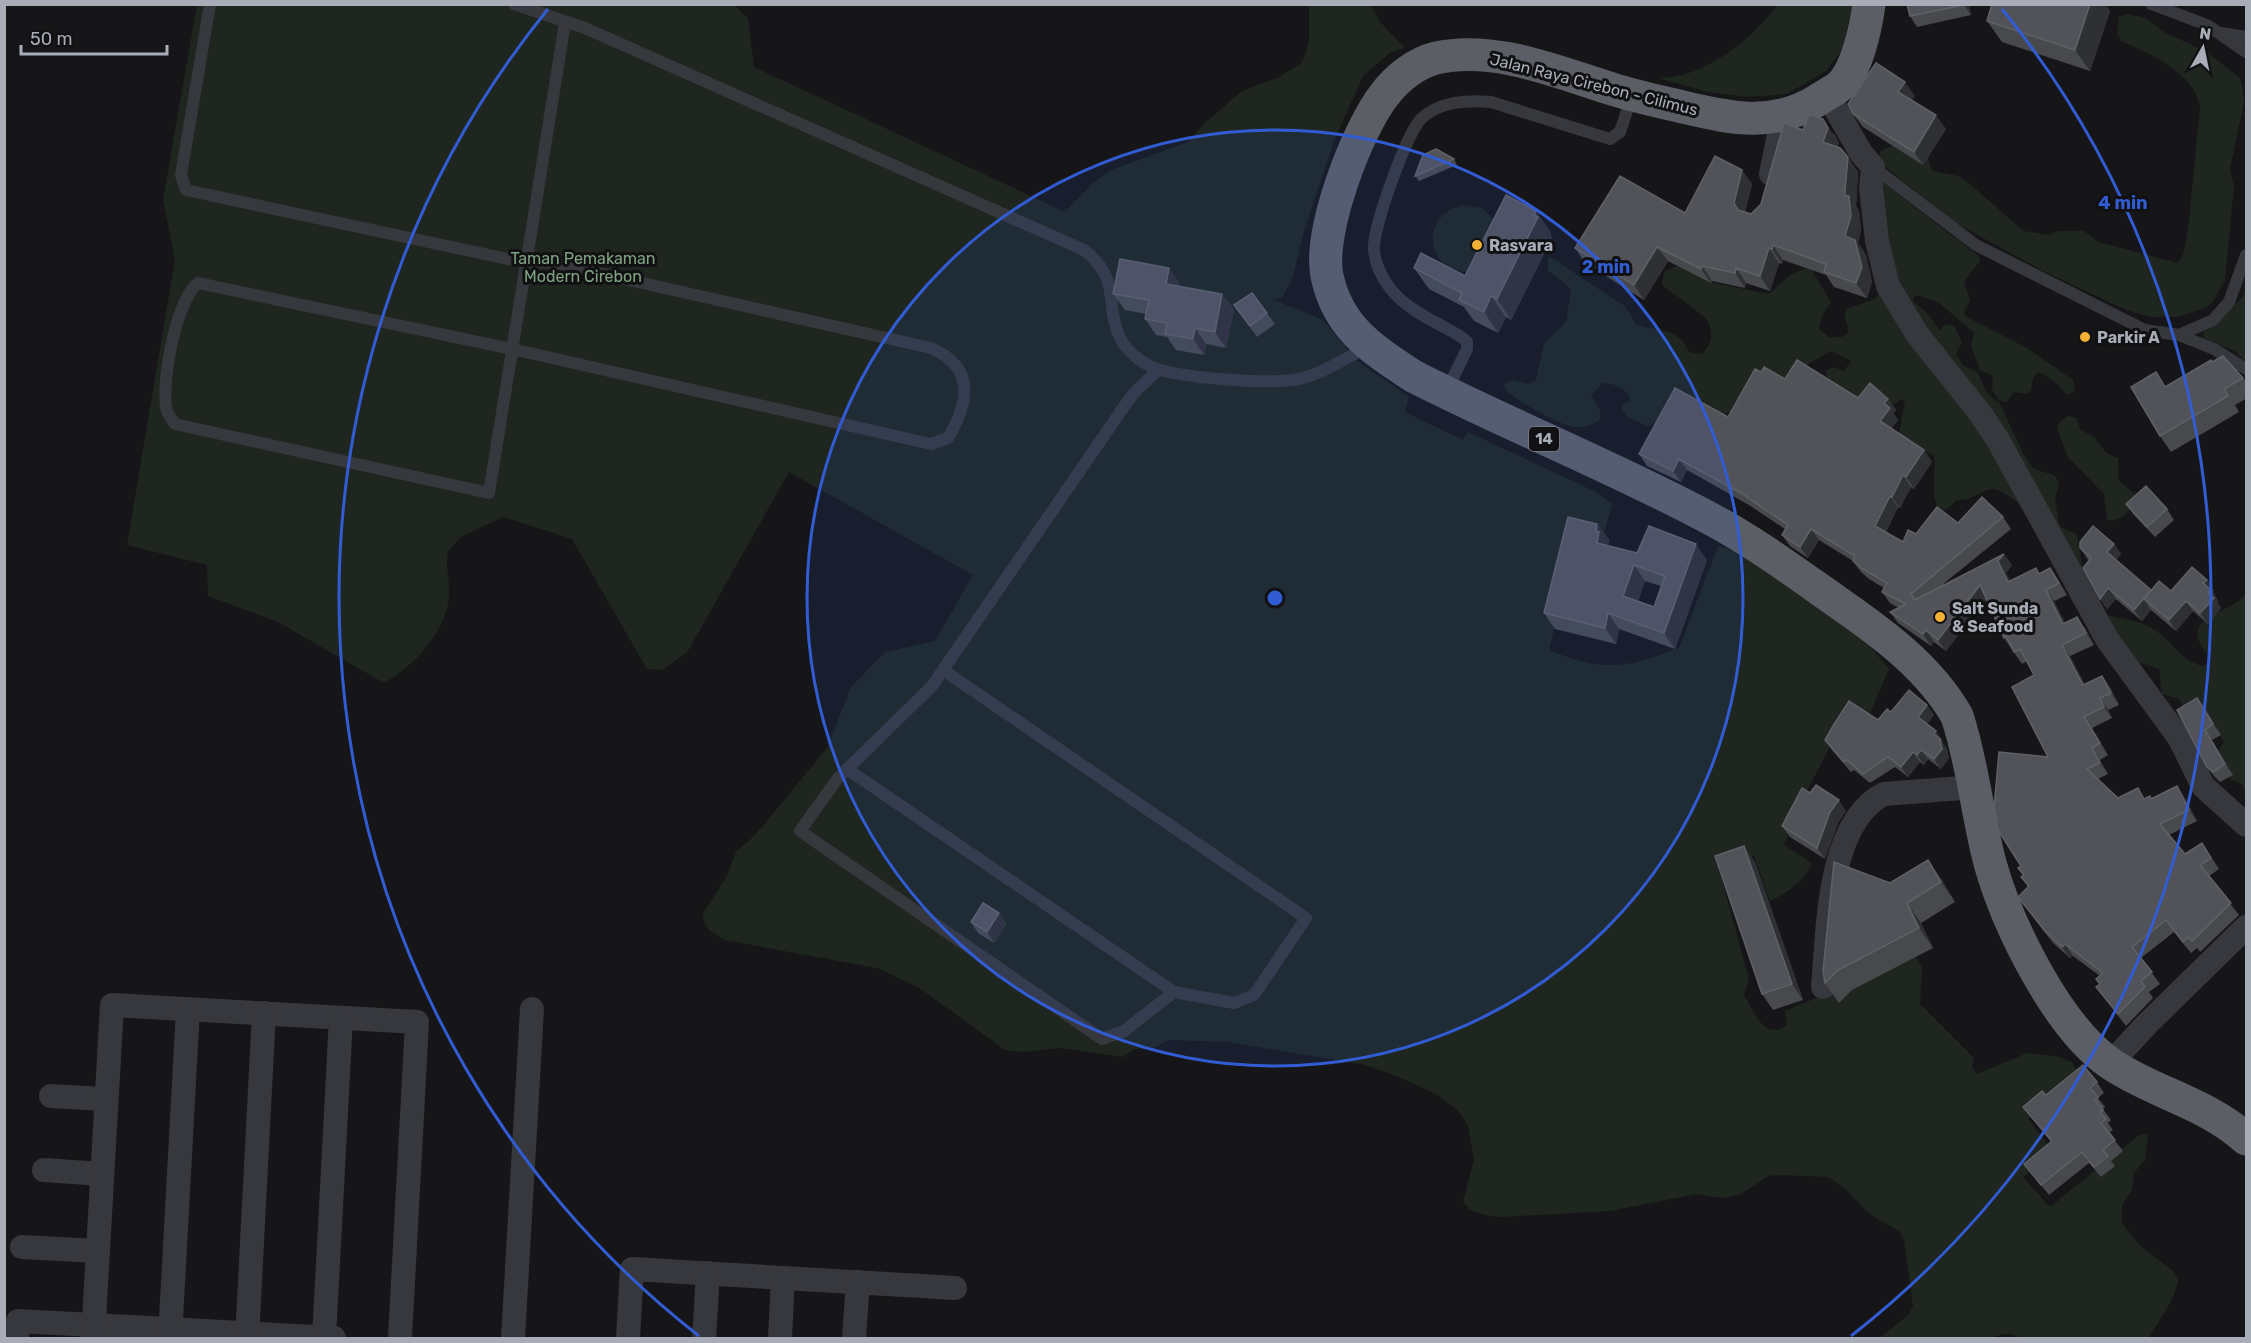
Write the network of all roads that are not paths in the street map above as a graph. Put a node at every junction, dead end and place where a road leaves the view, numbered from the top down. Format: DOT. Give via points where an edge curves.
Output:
graph roads {
  1 [pos="210,4"];
  2 [pos="514,4"];
  3 [pos="1869,4"];
  4 [pos="2151,4"];
  5 [pos="565,23"];
  6 [pos="2221,33"];
  7 [pos="2247,38"];
  8 [pos="2247,52"];
  9 [pos="1827,94"];
  10 [pos="1633,95"];
  11 [pos="1782,115"];
  12 [pos="1874,167"];
  13 [pos="1765,194"];
  14 [pos="2247,255"];
  15 [pos="526,260"];
  16 [pos="2179,335"];
  17 [pos="1368,347"];
  18 [pos="512,349"];
  19 [pos="2247,369"];
  20 [pos="1158,370"];
  21 [pos="1446,393"];
  22 [pos="943,670"];
  23 [pos="847,769"];
  24 [pos="1975,787"];
  25 [pos="2247,825"];
  26 [pos="2247,927"];
  27 [pos="1823,987"];
  28 [pos="1174,992"];
  29 [pos="188,1009"];
  30 [pos="532,1009"];
  31 [pos="264,1013"];
  32 [pos="341,1018"];
  33 [pos="2110,1064"];
  34 [pos="51,1096"];
  35 [pos="106,1099"];
  36 [pos="2247,1138"];
  37 [pos="44,1170"];
  38 [pos="102,1174"];
  39 [pos="22,1247"];
  40 [pos="98,1251"];
  41 [pos="708,1273"];
  42 [pos="783,1278"];
  43 [pos="858,1282"];
  44 [pos="955,1288"];
  45 [pos="94,1332"];
  46 [pos="170,1334"];
  47 [pos="247,1336"];
  48 [pos="17,1338"];
  49 [pos="324,1338"];
  50 [pos="334,1338"];
  51 [pos="400,1338"];
  52 [pos="513,1338"];
  53 [pos="628,1338"];
  54 [pos="704,1338"];
  55 [pos="780,1338"];
  56 [pos="854,1338"];
  1 -- 15 [label="lane" via="181,175 186,190"];
  2 -- 5 [label="lane"];
  3 -- 9 [label="highway, Jalan Raya Cirebon - Cilimus / 14" via="1865,30 1850,69 1842,84"];
  4 -- 6 [label="lane"];
  5 -- 15 [label="lane"];
  5 -- 20 [label="lane" via="585,28 1084,250 1106,273 1122,341 1134,356"];
  6 -- 7 [label="lane"];
  6 -- 8 [label="lane"];
  9 -- 11 [label="highway, Jalan Raya Cirebon - Cilimus / 14"];
  9 -- 12 [label="street" via="1861,153"];
  10 -- 11 [label="highway, Jalan Raya Cirebon - Cilimus / 14" via="1742,120"];
  10 -- 17 [label="highway, Jalan Raya Cirebon - Cilimus / 14" via="1512,59 1484,55 1434,59 1399,77 1364,127 1336,203 1326,251 1328,277 1341,313"];
  10 -- 21 [label="lane" via="1620,132 1610,139 1491,102 1474,101 1434,109 1420,119 1408,137 1376,231 1374,249 1388,286 1405,304 1467,342"];
  11 -- 13 [label="street" via="1778,149"];
  12 -- 16 [label="lane" via="1996,257 2145,330"];
  12 -- 25 [label="street" via="1871,188 1877,241 1888,286 1899,306 1998,440 2107,639 2180,740 2204,786"];
  14 -- 16 [label="lane" via="2229,302 2213,320"];
  15 -- 18 [label="lane"];
  15 -- 18 [label="lane" via="564,265 931,348 957,365 964,380 964,403 948,438 931,444"];
  16 -- 19 [label="lane" via="2214,349"];
  17 -- 20 [label="lane" via="1312,375 1292,380 1224,378"];
  17 -- 21 [label="highway, Jalan Raya Cirebon - Cilimus / 14"];
  18 -- 18 [label="lane" via="489,493 191,429 175,424 166,406 168,363 183,303 198,283"];
  20 -- 22 [label="lane" via="1133,394"];
  21 -- 24 [label="highway, Jalan Raya Cirebon - Cilimus / 14" via="1711,519 1760,547 1858,617 1907,656 1944,695 1957,716"];
  22 -- 23 [label="lane" via="932,686"];
  22 -- 28 [label="lane" via="1306,918 1254,995 1234,1003"];
  23 -- 28 [label="lane"];
  23 -- 28 [label="lane" via="800,831 1102,1039 1124,1031"];
  24 -- 27 [label="street" via="1884,794 1862,814 1840,854 1834,877"];
  24 -- 33 [label="highway, Jalan Raya Cirebon - Cilimus / 14" via="1990,863 2026,952 2060,1009"];
  26 -- 33 [label="street"];
  29 -- 31 [label="street"];
  29 -- 35 [label="street" via="112,1005"];
  29 -- 46 [label="street"];
  30 -- 52 [label="street"];
  31 -- 32 [label="street"];
  31 -- 47 [label="street"];
  32 -- 49 [label="street"];
  32 -- 51 [label="street" via="417,1022"];
  33 -- 36 [label="highway, Jalan Raya Cirebon - Cilimus / 14" via="2216,1115"];
  34 -- 35 [label="street"];
  35 -- 38 [label="street"];
  37 -- 38 [label="street"];
  38 -- 40 [label="street"];
  39 -- 40 [label="street"];
  40 -- 45 [label="street"];
  41 -- 42 [label="street"];
  41 -- 53 [label="street" via="632,1269"];
  41 -- 54 [label="street"];
  42 -- 43 [label="street"];
  42 -- 55 [label="street"];
  43 -- 44 [label="street"];
  43 -- 56 [label="street"];
  45 -- 46 [label="street"];
  45 -- 48 [label="street" via="18,1321"];
  46 -- 47 [label="street"];
  47 -- 49 [label="street"];
  49 -- 50 [label="street"];
}
